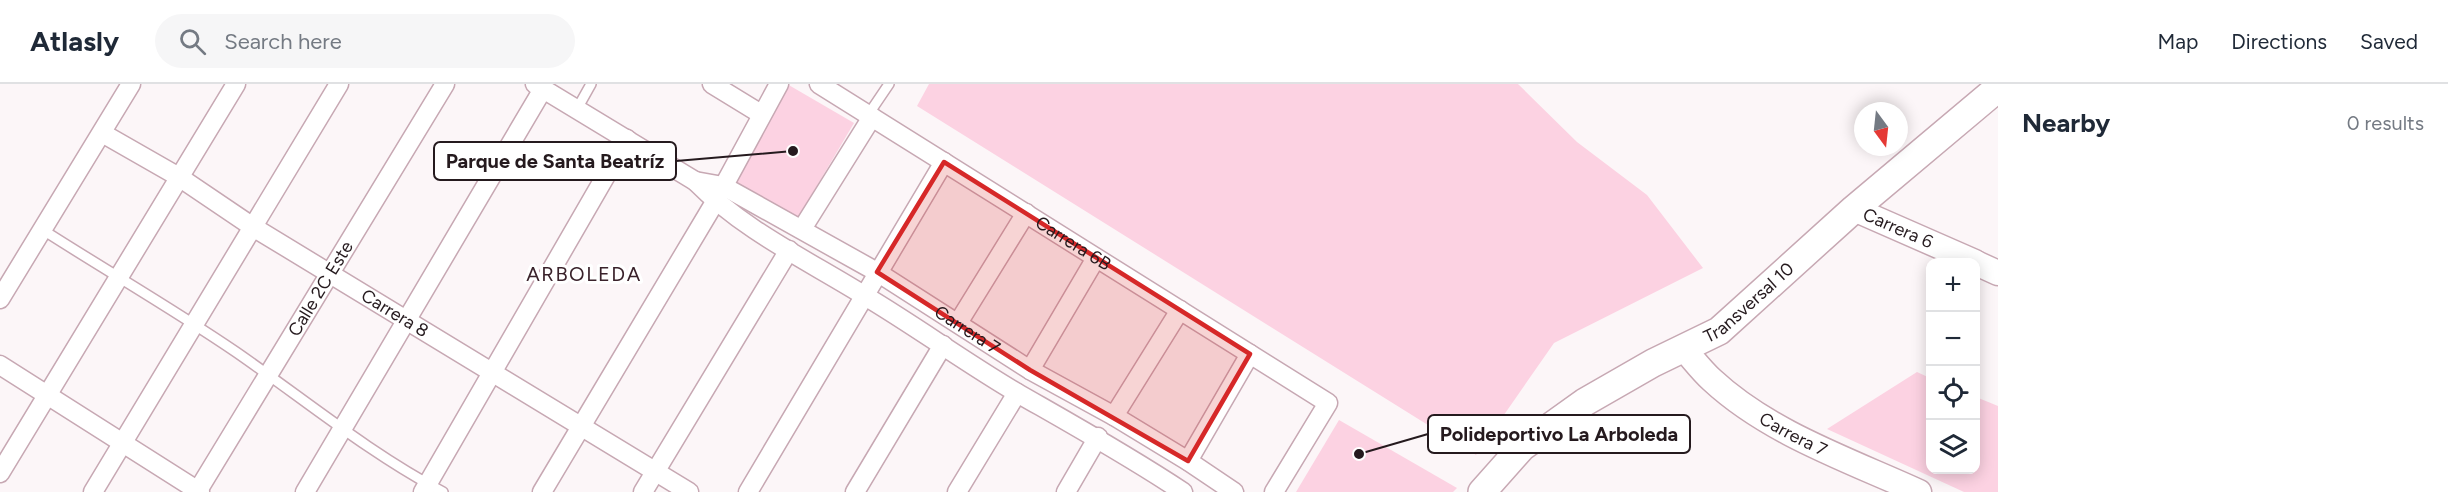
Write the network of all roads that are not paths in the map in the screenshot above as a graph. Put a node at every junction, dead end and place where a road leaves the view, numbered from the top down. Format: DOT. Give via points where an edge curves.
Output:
graph roads {
  1 [pos="131,84"];
  2 [pos="236,84"];
  3 [pos="339,84"];
  4 [pos="445,84"];
  5 [pos="591,84"];
  6 [pos="712,84"];
  7 [pos="779,84"];
  8 [pos="819,84"];
  9 [pos="889,84"];
  10 [pos="539,86"];
  11 [pos="1998,88"];
  12 [pos="577,109"];
  13 [pos="761,114"];
  14 [pos="870,116"];
  15 [pos="102,133"];
  16 [pos="627,139"];
  17 [pos="944,162"];
  18 [pos="179,177"];
  19 [pos="719,194"];
  20 [pos="1854,209"];
  21 [pos="1026,213"];
  22 [pos="253,227"];
  23 [pos="43,230"];
  24 [pos="802,230"];
  25 [pos="789,250"];
  26 [pos="1096,258"];
  27 [pos="1964,258"];
  28 [pos="1980,265"];
  29 [pos="877,272"];
  30 [pos="330,273"];
  31 [pos="1998,273"];
  32 [pos="118,278"];
  33 [pos="866,296"];
  34 [pos="0,299"];
  35 [pos="1180,310"];
  36 [pos="406,320"];
  37 [pos="958,323"];
  38 [pos="195,324"];
  39 [pos="943,345"];
  40 [pos="1684,349"];
  41 [pos="1250,354"];
  42 [pos="0,365"];
  43 [pos="1030,370"];
  44 [pos="492,372"];
  45 [pos="268,375"];
  46 [pos="1017,393"];
  47 [pos="47,395"];
  48 [pos="1114,416"];
  49 [pos="581,427"];
  50 [pos="342,430"];
  51 [pos="1098,437"];
  52 [pos="123,443"];
  53 [pos="1188,460"];
  54 [pos="656,472"];
  55 [pos="0,473"];
  56 [pos="431,489"];
  57 [pos="1177,490"];
  58 [pos="93,492"];
  59 [pos="198,492"];
  60 [pos="304,492"];
  61 [pos="542,492"];
  62 [pos="643,492"];
  63 [pos="689,492"];
  64 [pos="748,492"];
  65 [pos="855,492"];
  66 [pos="957,492"];
  67 [pos="1066,492"];
  68 [pos="1234,492"];
  69 [pos="1274,492"];
  70 [pos="1482,492"];
  71 [pos="1919,492"];
  1 -- 15 [label="street"];
  2 -- 18 [label="street"];
  3 -- 22 [label="street"];
  4 -- 30 [label="street, Calle 2C Este"];
  5 -- 12 [label="lane"];
  6 -- 13 [label="street"];
  7 -- 13 [label="street"];
  8 -- 14 [label="street, Carrera 6B"];
  9 -- 14 [label="lane"];
  10 -- 12 [label="street, Carrera 7"];
  10 -- 36 [label="street"];
  11 -- 20 [label="main road, Transversal 10"];
  12 -- 16 [label="street, Carrera 7"];
  13 -- 19 [label="street"];
  14 -- 17 [label="street, Carrera 6B"];
  14 -- 24 [label="street"];
  15 -- 18 [label="street, Carrera 8"];
  15 -- 23 [label="street"];
  16 -- 19 [label="street, Carrera 7"];
  16 -- 44 [label="street"];
  17 -- 21 [label="street, Carrera 6B"];
  17 -- 29 [label="street"];
  18 -- 22 [label="street, Carrera 8"];
  18 -- 32 [label="street"];
  19 -- 24 [label="street, Carrera 7"];
  19 -- 25 [label="street, Carrera 7"];
  19 -- 49 [label="street"];
  20 -- 27 [label="street, Carrera 6"];
  20 -- 40 [label="main road, Transversal 10" via="1719,331"];
  21 -- 26 [label="street, Carrera 6B"];
  21 -- 37 [label="street"];
  22 -- 30 [label="street, Carrera 8"];
  22 -- 38 [label="street"];
  23 -- 32 [label="lane"];
  23 -- 34 [label="street"];
  24 -- 29 [label="street, Carrera 7"];
  25 -- 33 [label="street, Carrera 7"];
  25 -- 54 [label="street"];
  26 -- 35 [label="street, Carrera 6B"];
  26 -- 43 [label="street"];
  28 -- 31 [label="street, Carrera 6"];
  29 -- 33 [label="street"];
  29 -- 37 [label="street, Carrera 7"];
  30 -- 36 [label="street, Carrera 8"];
  30 -- 45 [label="street, Calle 2C Este"];
  32 -- 38 [label="lane"];
  32 -- 47 [label="street"];
  33 -- 39 [label="street, Carrera 7"];
  33 -- 64 [label="street"];
  35 -- 41 [label="street, Carrera 6B"];
  35 -- 48 [label="street"];
  36 -- 44 [label="street, Carrera 8"];
  36 -- 50 [label="street"];
  37 -- 43 [label="street, Carrera 7"];
  38 -- 45 [label="lane"];
  38 -- 52 [label="street"];
  39 -- 46 [label="street, Carrera 7"];
  39 -- 65 [label="street"];
  40 -- 70 [label="main road, Transversal 10" via="1585,402 1522,447"];
  40 -- 71 [label="street, Carrera 7" via="1710,379 1742,405 1792,434"];
  41 -- 53 [label="street"];
  41 -- 69 [label="street, Carrera 6B" via="1328,403"];
  42 -- 47 [label="street"];
  43 -- 48 [label="street, Carrera 7"];
  44 -- 49 [label="street, Carrera 8"];
  44 -- 56 [label="street"];
  45 -- 50 [label="lane"];
  45 -- 59 [label="street, Calle 2C Este"];
  46 -- 51 [label="street, Carrera 7"];
  46 -- 66 [label="street"];
  47 -- 52 [label="street"];
  47 -- 55 [label="street"];
  48 -- 53 [label="street, Carrera 7"];
  49 -- 54 [label="street, Carrera 8"];
  49 -- 61 [label="street"];
  50 -- 56 [label="lane"];
  50 -- 60 [label="street"];
  51 -- 57 [label="street, Carrera 7"];
  51 -- 67 [label="street"];
  52 -- 58 [label="street"];
  52 -- 59 [label="street"];
  53 -- 68 [label="street, Carrera 7"];
  54 -- 62 [label="street"];
  54 -- 63 [label="street, Carrera 8"];
}
